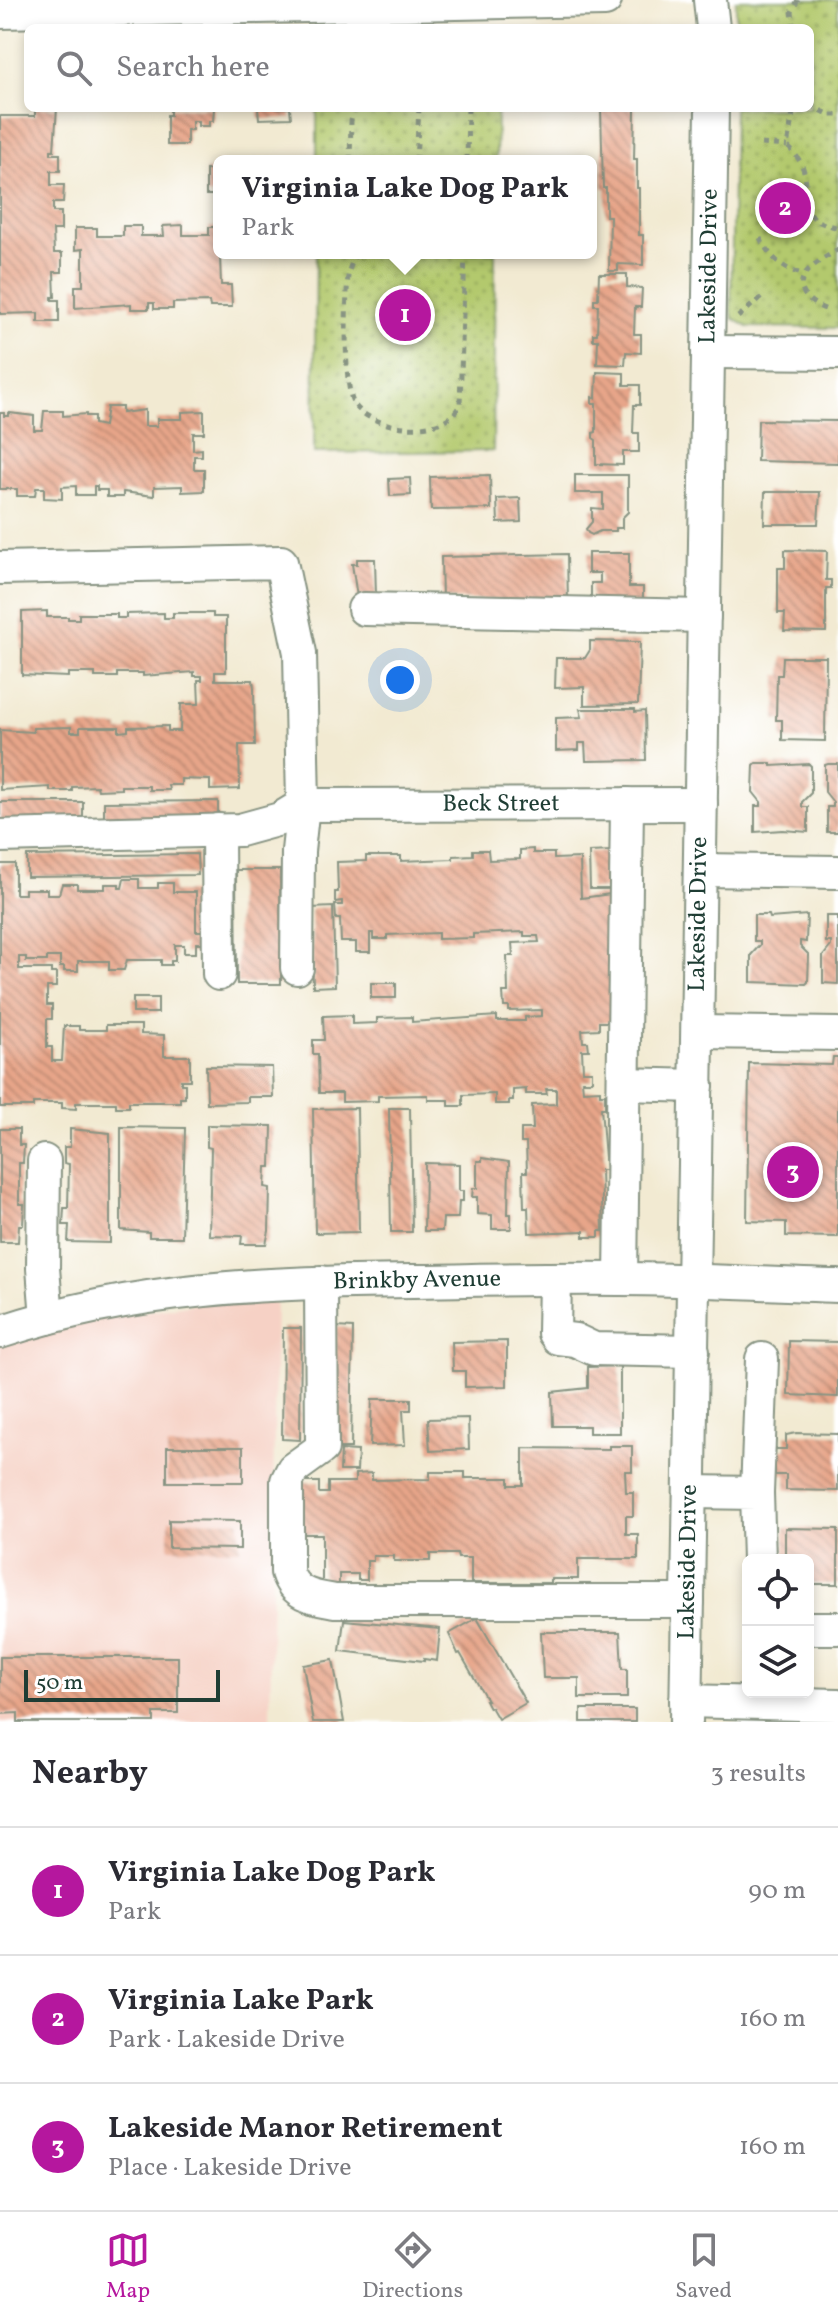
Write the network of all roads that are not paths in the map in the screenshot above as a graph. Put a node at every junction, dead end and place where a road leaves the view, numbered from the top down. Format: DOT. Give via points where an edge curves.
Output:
graph roads {
  1 [pos="605,0"];
  2 [pos="710,0"];
  3 [pos="70,5"];
  4 [pos="0,12"];
  5 [pos="713,24"];
  6 [pos="712,112"];
  7 [pos="708,352"];
  8 [pos="838,353"];
  9 [pos="0,568"];
  10 [pos="364,609"];
  11 [pos="704,616"];
  12 [pos="627,804"];
  13 [pos="701,804"];
  14 [pos="303,805"];
  15 [pos="218,830"];
  16 [pos="0,836"];
  17 [pos="700,870"];
  18 [pos="838,872"];
  19 [pos="297,968"];
  20 [pos="219,974"];
  21 [pos="698,1032"];
  22 [pos="838,1034"];
  23 [pos="624,1084"];
  24 [pos="697,1086"];
  25 [pos="44,1161"];
  26 [pos="555,1279"];
  27 [pos="621,1279"];
  28 [pos="695,1281"];
  29 [pos="321,1282"];
  30 [pos="838,1286"];
  31 [pos="47,1318"];
  32 [pos="0,1332"];
  33 [pos="693,1351"];
  34 [pos="762,1359"];
  35 [pos="691,1492"];
  36 [pos="757,1493"];
  37 [pos="759,1554"];
  38 [pos="688,1601"];
  39 [pos="814,1628"];
  40 [pos="838,1628"];
  41 [pos="838,1705"];
  42 [pos="686,1711"];
  1 -- 3 [label="street"];
  2 -- 5 [label="street"];
  3 -- 4 [label="street"];
  6 -- 7 [label="street, Lakeside Drive"];
  7 -- 8 [label="street"];
  7 -- 11 [label="street, Lakeside Drive"];
  9 -- 14 [label="street" via="281,562 300,653"];
  10 -- 11 [label="street"];
  11 -- 13 [label="street, Lakeside Drive"];
  12 -- 13 [label="street, Beck Street"];
  12 -- 14 [label="street, Beck Street"];
  12 -- 23 [label="street"];
  13 -- 17 [label="street, Lakeside Drive"];
  14 -- 15 [label="street" via="280,819"];
  14 -- 19 [label="street"];
  15 -- 16 [label="street"];
  15 -- 20 [label="street"];
  17 -- 18 [label="street"];
  17 -- 21 [label="street, Lakeside Drive"];
  21 -- 22 [label="street"];
  21 -- 24 [label="street, Lakeside Drive"];
  23 -- 24 [label="street"];
  23 -- 27 [label="street"];
  24 -- 28 [label="street, Lakeside Drive"];
  25 -- 31 [label="street"];
  26 -- 27 [label="street, Brinkby Avenue"];
  26 -- 29 [label="street, Brinkby Avenue"];
  26 -- 33 [label="street" via="558,1338 594,1349"];
  27 -- 28 [label="street, Brinkby Avenue"];
  28 -- 30 [label="street, Brinkby Avenue"];
  28 -- 33 [label="street, Lakeside Drive"];
  29 -- 31 [label="street, Brinkby Avenue" via="166,1293"];
  29 -- 38 [label="street" via="322,1448 293,1469 287,1481 287,1572 298,1591 335,1601"];
  31 -- 32 [label="street, Brinkby Avenue"];
  33 -- 35 [label="street, Lakeside Drive"];
  34 -- 36 [label="street"];
  35 -- 36 [label="street"];
  35 -- 38 [label="street, Lakeside Drive"];
  36 -- 37 [label="street"];
  38 -- 42 [label="street, Lakeside Drive"];
  39 -- 40 [label="street"];
  41 -- 42 [label="street"];
}
